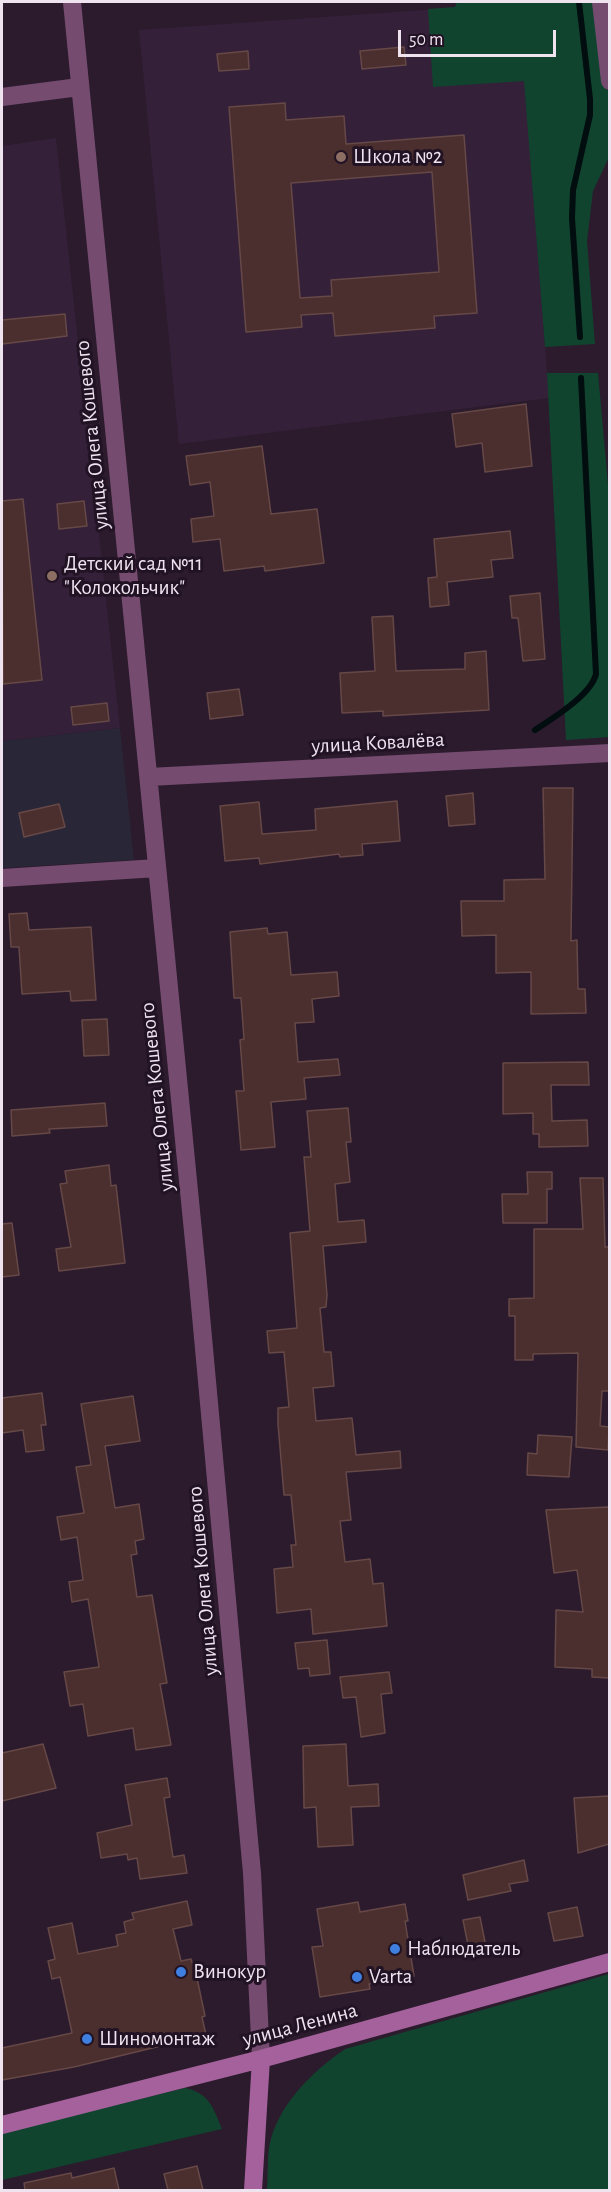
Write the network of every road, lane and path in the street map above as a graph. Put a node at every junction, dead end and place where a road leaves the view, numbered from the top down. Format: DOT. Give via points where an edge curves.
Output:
graph roads {
  1 [pos="72,2"];
  2 [pos="601,2"];
  3 [pos="609,81"];
  4 [pos="79,87"];
  5 [pos="2,97"];
  6 [pos="609,753"];
  7 [pos="149,777"];
  8 [pos="157,868"];
  9 [pos="2,878"];
  10 [pos="609,1962"];
  11 [pos="261,2059"];
  12 [pos="2,2125"];
  13 [pos="253,2190"];
  1 -- 4 [label="street, улица Олега Кошевого"];
  2 -- 3 [label="street"];
  4 -- 5 [label="street"];
  4 -- 7 [label="street, улица Олега Кошевого"];
  6 -- 7 [label="street, улица Ковалёва"];
  7 -- 8 [label="street, улица Олега Кошевого"];
  8 -- 9 [label="street"];
  8 -- 11 [label="street, улица Олега Кошевого" via="252,1873"];
  10 -- 11 [label="street, улица Ленина"];
  11 -- 12 [label="street, улица Ленина"];
  11 -- 13 [label="street, улица Олега Кошевого"];
}
